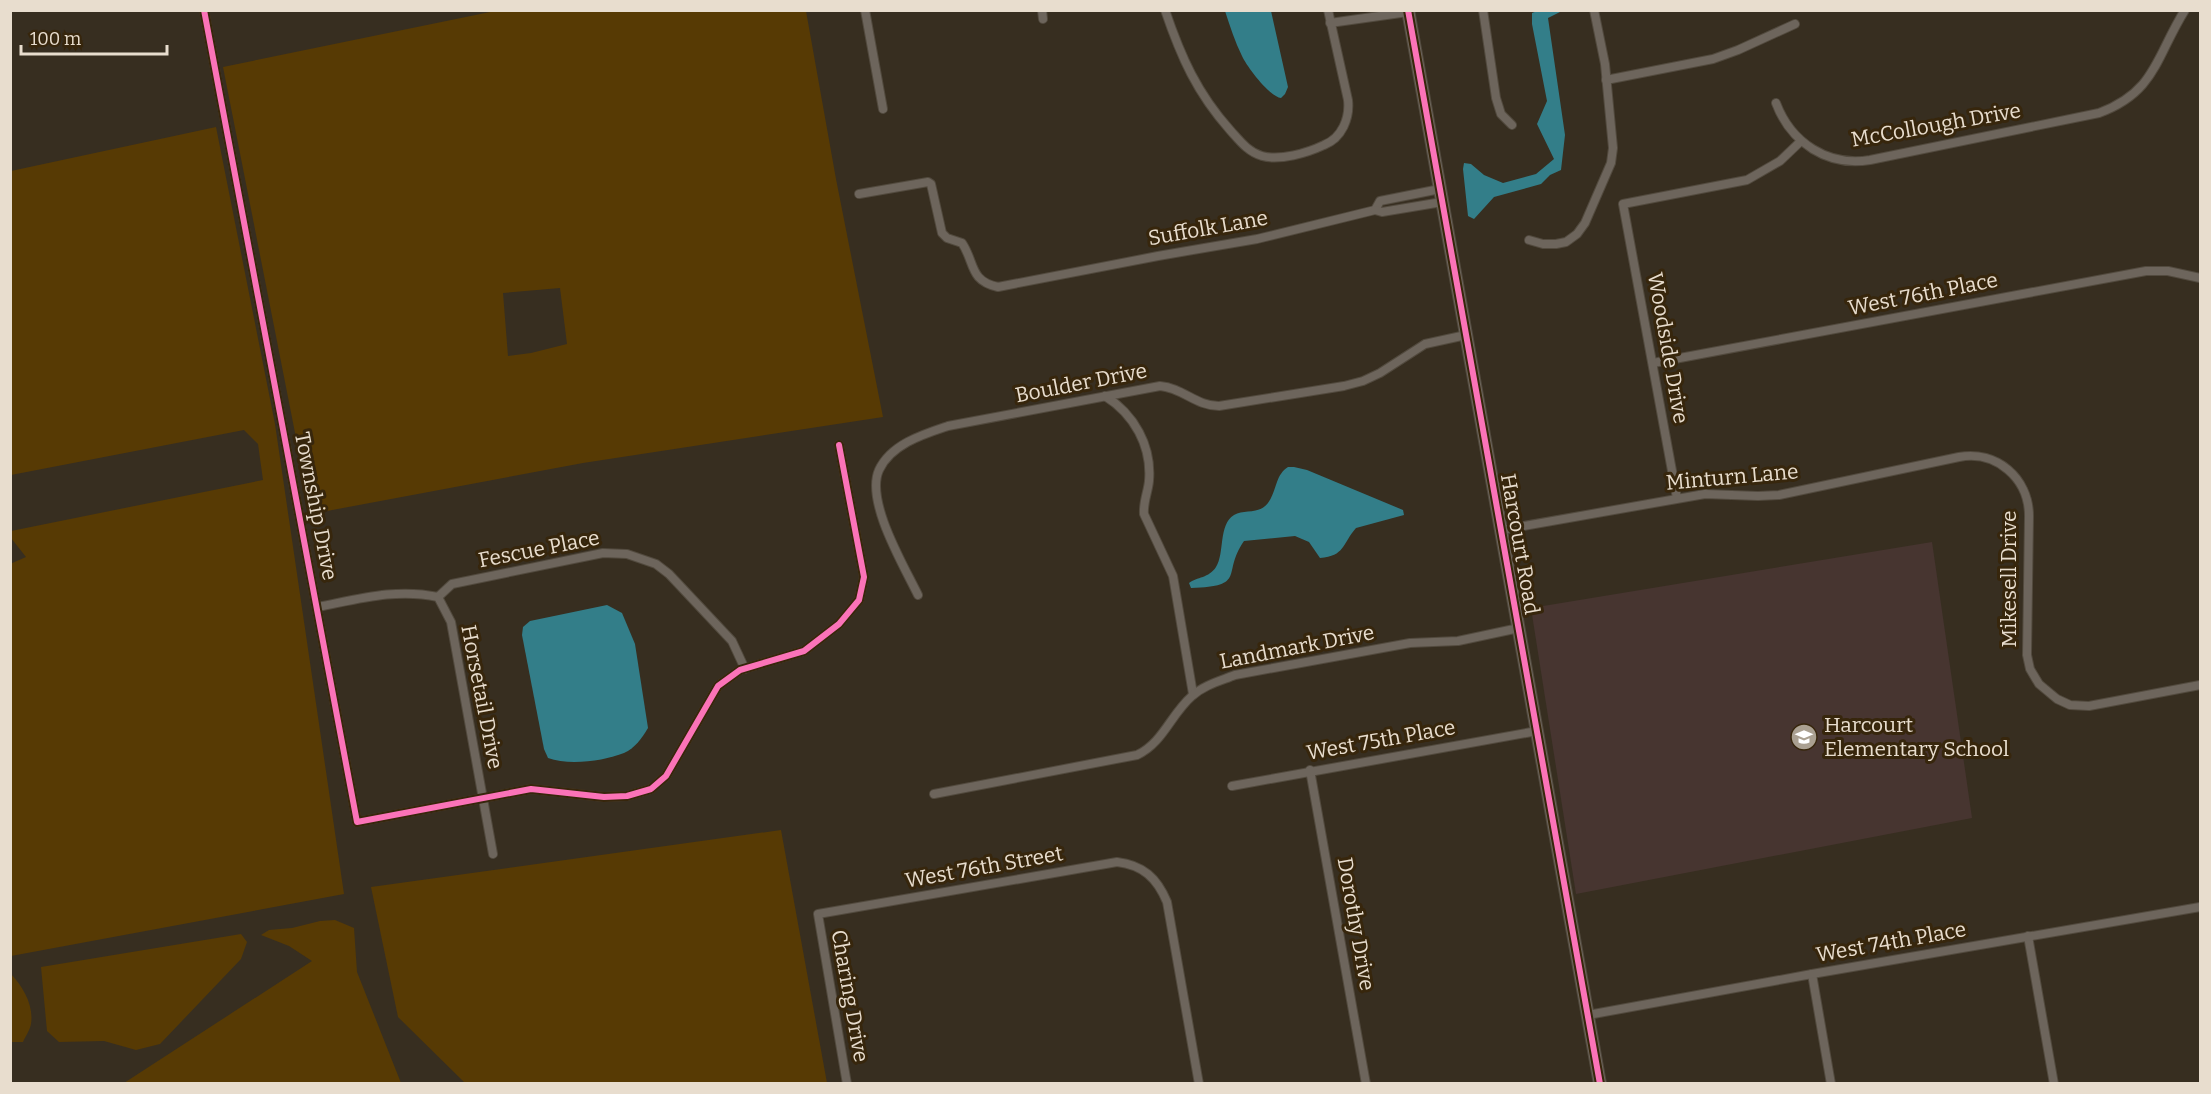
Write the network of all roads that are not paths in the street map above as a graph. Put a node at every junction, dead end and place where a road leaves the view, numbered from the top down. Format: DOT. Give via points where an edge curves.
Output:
graph roads {
  1 [pos="204,10"];
  2 [pos="865,10"];
  3 [pos="1165,10"];
  4 [pos="1328,10"];
  5 [pos="1483,10"];
  6 [pos="1594,10"];
  7 [pos="2185,10"];
  8 [pos="1408,11"];
  9 [pos="1330,22"];
  10 [pos="1795,24"];
  11 [pos="1606,80"];
  12 [pos="1776,103"];
  13 [pos="883,109"];
  14 [pos="1512,125"];
  15 [pos="1800,141"];
  16 [pos="859,194"];
  17 [pos="1441,195"];
  18 [pos="1529,240"];
  19 [pos="2200,278"];
  20 [pos="1466,335"];
  21 [pos="1653,363"];
  22 [pos="1105,396"];
  23 [pos="839,445"];
  24 [pos="2001,464"];
  25 [pos="1677,498"];
  26 [pos="1501,531"];
  27 [pos="918,595"];
  28 [pos="438,597"];
  29 [pos="318,607"];
  30 [pos="1519,628"];
  31 [pos="746,669"];
  32 [pos="2200,685"];
  33 [pos="1194,694"];
  34 [pos="1537,731"];
  35 [pos="1310,770"];
  36 [pos="1232,786"];
  37 [pos="934,794"];
  38 [pos="483,799"];
  39 [pos="493,854"];
  40 [pos="2200,907"];
  41 [pos="818,914"];
  42 [pos="2028,936"];
  43 [pos="1812,974"];
  44 [pos="1588,1015"];
  45 [pos="847,1083"];
  46 [pos="1199,1083"];
  47 [pos="1366,1083"];
  48 [pos="1600,1083"];
  49 [pos="1831,1083"];
  50 [pos="2054,1083"];
  1 -- 29 [label="street, Township Drive"];
  2 -- 13 [label="street"];
  3 -- 9 [label="street" via="1195,85 1244,146 1259,156 1272,158 1328,144 1346,123 1348,96"];
  4 -- 9 [label="street"];
  5 -- 14 [label="street" via="1496,98 1501,114"];
  6 -- 11 [label="street"];
  7 -- 15 [label="street, McCollough Drive" via="2150,78 2134,95 2112,109 1865,160 1833,158"];
  8 -- 9 [label="street"];
  8 -- 17 [label="street, Harcourt Road"];
  10 -- 11 [label="street" via="1713,59"];
  11 -- 18 [label="street" via="1612,158 1585,223 1566,242 1543,244"];
  12 -- 15 [label="street"];
  15 -- 21 [label="street, Woodside Drive" via="1780,161 1748,180 1623,204"];
  16 -- 17 [label="street, Suffolk Lane" via="928,182 942,233 964,245 979,278 989,285 1002,286 1257,239 1376,210 1380,201"];
  17 -- 20 [label="street, Harcourt Road"];
  19 -- 21 [label="street, West 76th Place" via="2145,271"];
  20 -- 22 [label="street, Boulder Drive" via="1428,343 1372,377 1344,386 1219,406 1203,404 1164,387"];
  20 -- 26 [label="street, Harcourt Road"];
  21 -- 25 [label="street, Woodside Drive"];
  22 -- 27 [label="street, Boulder Drive" via="939,429 918,437 884,462 877,487 884,522"];
  22 -- 33 [label="street" via="1132,421 1146,450 1149,473 1144,514 1173,576"];
  23 -- 31 [label="street" via="864,577 859,600 839,624 804,651"];
  24 -- 25 [label="street, Minturn Lane" via="1967,456 1772,496 1705,494"];
  24 -- 32 [label="street, Mikesell Drive" via="2018,480 2029,506 2026,647 2036,681 2066,703 2084,706"];
  25 -- 26 [label="street, Minturn Lane"];
  26 -- 30 [label="street, Harcourt Road"];
  28 -- 29 [label="street" via="416,592 391,594"];
  28 -- 31 [label="street, Fescue Place" via="452,584 603,553 627,554 656,564 669,574 732,641"];
  28 -- 38 [label="street, Horsetail Drive" via="451,622"];
  29 -- 38 [label="street, Township Drive" via="357,822"];
  30 -- 33 [label="street, Landmark Drive" via="1235,675"];
  30 -- 34 [label="street, Harcourt Road"];
  31 -- 38 [label="street" via="718,687 666,776 651,789 604,797 531,789"];
  33 -- 37 [label="street, Landmark Drive" via="1156,743 1137,754"];
  34 -- 35 [label="street, West 75th Place"];
  34 -- 44 [label="street, Harcourt Road"];
  35 -- 36 [label="street, West 75th Place"];
  35 -- 47 [label="street, Dorothy Drive"];
  38 -- 39 [label="street, Horsetail Drive"];
  40 -- 42 [label="street, West 74th Place"];
  41 -- 45 [label="street, Charing Drive"];
  41 -- 46 [label="street, West 76th Street" via="1117,862 1131,864 1144,870 1163,892"];
  42 -- 43 [label="street, West 74th Place"];
  42 -- 50 [label="street"];
  43 -- 44 [label="street, West 74th Place"];
  43 -- 49 [label="street"];
  44 -- 48 [label="street, Harcourt Road"];
}
